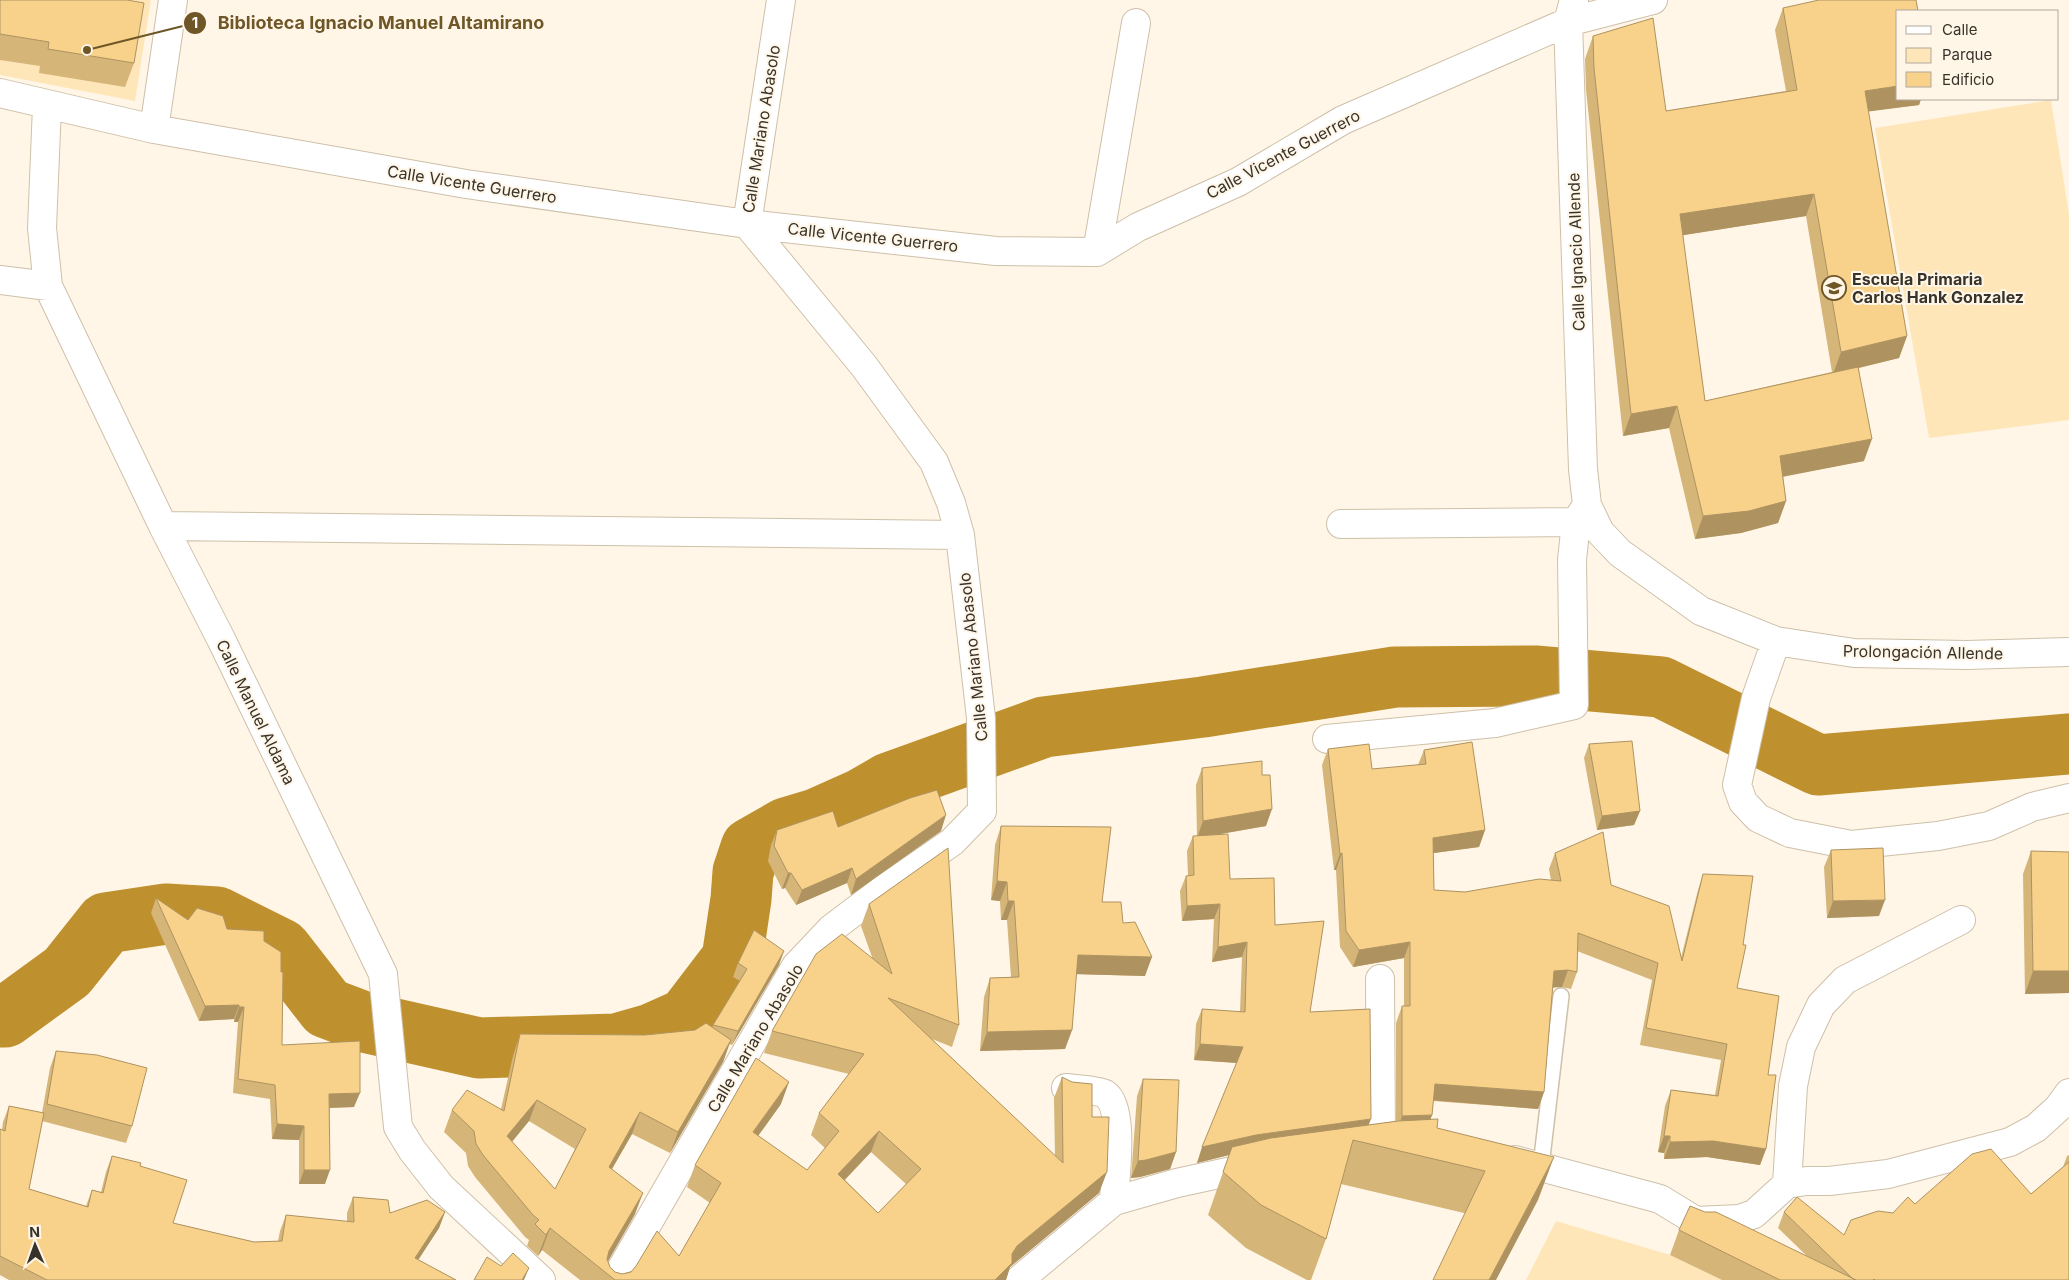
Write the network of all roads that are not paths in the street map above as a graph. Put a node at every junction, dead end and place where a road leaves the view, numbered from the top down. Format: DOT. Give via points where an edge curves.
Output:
graph roads {
  1 [pos="173,0"];
  2 [pos="780,0"];
  3 [pos="1653,0"];
  4 [pos="1571,11"];
  5 [pos="1136,23"];
  6 [pos="0,94"];
  7 [pos="47,106"];
  8 [pos="154,129"];
  9 [pos="747,224"];
  10 [pos="1097,252"];
  11 [pos="0,280"];
  12 [pos="48,286"];
  13 [pos="1582,514"];
  14 [pos="1342,524"];
  15 [pos="163,526"];
  16 [pos="960,535"];
  17 [pos="1776,641"];
  18 [pos="2069,652"];
  19 [pos="1327,739"];
  20 [pos="2069,798"];
  21 [pos="1961,920"];
  22 [pos="1380,979"];
  23 [pos="1561,996"];
  24 [pos="1066,1088"];
  25 [pos="2069,1093"];
  26 [pos="1408,1147"];
  27 [pos="1494,1155"];
  28 [pos="1282,1162"];
  29 [pos="1541,1166"];
  30 [pos="1787,1184"];
  31 [pos="1114,1201"];
  32 [pos="542,1280"];
  33 [pos="614,1280"];
  34 [pos="1019,1280"];
  1 -- 8 [label="street"];
  2 -- 9 [label="street, Calle Mariano Abasolo"];
  3 -- 4 [label="street, Calle Vicente Guerrero"];
  4 -- 10 [label="street, Calle Vicente Guerrero" via="1342,120 1238,182 1138,227"];
  4 -- 13 [label="street, Calle Ignacio Allende"];
  5 -- 10 [label="street"];
  6 -- 7 [label="street, Calle Vicente Guerrero"];
  7 -- 8 [label="street, Calle Vicente Guerrero"];
  7 -- 12 [label="street, Calle Manuel Aldama" via="42,228"];
  8 -- 9 [label="street, Calle Vicente Guerrero" via="466,184"];
  9 -- 10 [label="street, Calle Vicente Guerrero" via="996,251"];
  9 -- 16 [label="street, Calle Mariano Abasolo" via="864,366 934,462 951,502"];
  11 -- 12 [label="street"];
  12 -- 15 [label="street, Calle Manuel Aldama"];
  13 -- 14 [label="street"];
  13 -- 17 [label="street, Prolongación Allende" via="1620,553 1701,611"];
  13 -- 19 [label="street" via="1572,560 1574,705 1495,723"];
  15 -- 16 [label="street"];
  15 -- 32 [label="street, Calle Manuel Aldama" via="383,974 398,1127 441,1187"];
  16 -- 33 [label="street, Calle Mariano Abasolo" via="981,718 982,811 952,842 830,929 796,966"];
  17 -- 18 [label="street, Prolongación Allende" via="1854,653 1967,655"];
  17 -- 20 [label="street" via="1756,698 1737,785 1743,802 1758,818 1790,833 1851,845 1938,836 1989,826 2032,808"];
  21 -- 30 [label="street" via="1845,980 1821,1005 1801,1047 1793,1086"];
  22 -- 26 [label="street" via="1371,1149"];
  23 -- 29 [label="lane"];
  24 -- 31 [label="street" via="1104,1094 1111,1101 1116,1113 1117,1131"];
  25 -- 30 [label="street" via="2036,1128 2010,1142 1888,1174"];
  27 -- 29 [label="street"];
  28 -- 31 [label="street" via="1177,1183"];
  29 -- 30 [label="street" via="1660,1199 1696,1221 1740,1220 1754,1214"];
  31 -- 34 [label="street"];
}
